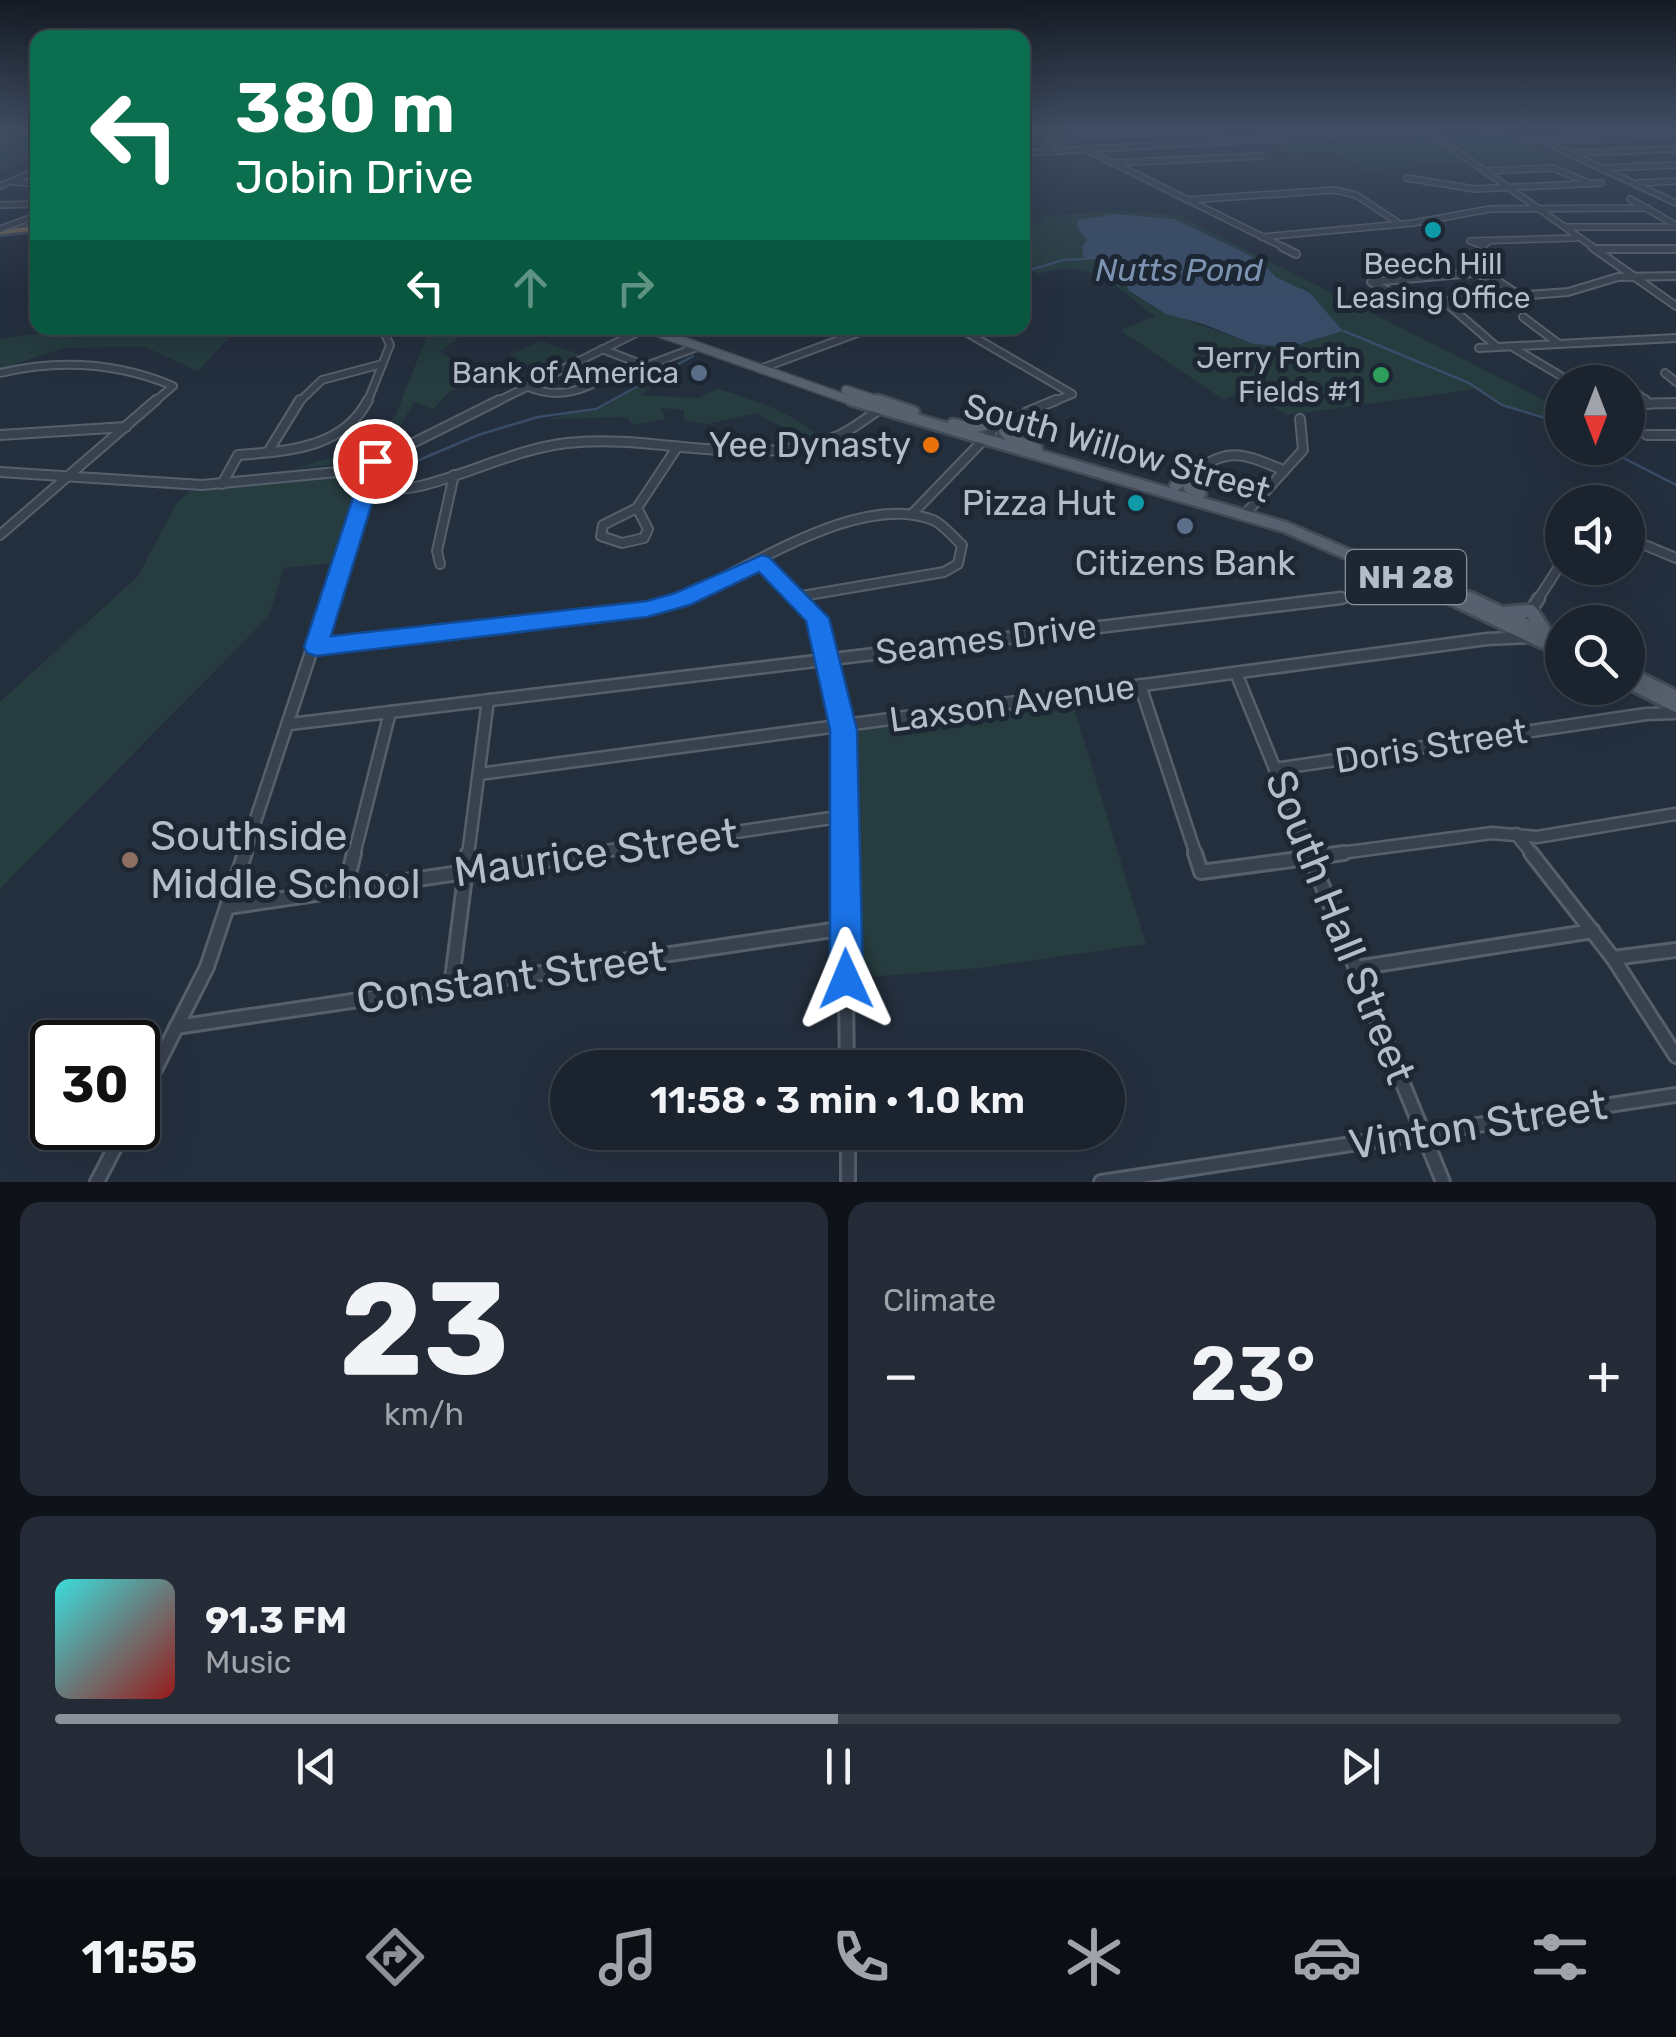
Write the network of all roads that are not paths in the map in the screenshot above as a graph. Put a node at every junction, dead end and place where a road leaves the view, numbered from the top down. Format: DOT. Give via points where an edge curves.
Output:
graph roads {
  1 [pos="1152,184"];
  2 [pos="1436,184"];
  3 [pos="1504,184"];
  4 [pos="1586,184"];
  5 [pos="1637,184"];
  6 [pos="1509,188"];
  7 [pos="1630,198"];
  8 [pos="1186,200"];
  9 [pos="1673,200"];
  10 [pos="30,204"];
  11 [pos="0,205"];
  12 [pos="1537,208"];
  13 [pos="1648,208"];
  14 [pos="30,219"];
  15 [pos="1399,224"];
  16 [pos="1676,226"];
  17 [pos="1564,227"];
  18 [pos="30,228"];
  19 [pos="0,229"];
  20 [pos="1262,237"];
  21 [pos="1578,238"];
  22 [pos="1488,242"];
  23 [pos="1676,249"];
  24 [pos="1595,250"];
  25 [pos="1296,254"];
  26 [pos="1634,276"];
  27 [pos="1676,276"];
  28 [pos="1519,295"];
  29 [pos="1445,302"];
  30 [pos="1676,306"];
  31 [pos="1523,317"];
  32 [pos="387,335"];
  33 [pos="631,335"];
  34 [pos="665,335"];
  35 [pos="680,335"];
  36 [pos="852,335"];
  37 [pos="971,335"];
  38 [pos="1676,338"];
  39 [pos="1559,344"];
  40 [pos="697,347"];
  41 [pos="1498,347"];
  42 [pos="1512,347"];
  43 [pos="1478,348"];
  44 [pos="602,349"];
  45 [pos="382,364"];
  46 [pos="763,367"];
  47 [pos="1545,367"];
  48 [pos="0,373"];
  49 [pos="611,374"];
  50 [pos="1666,374"];
  51 [pos="1676,382"];
  52 [pos="526,386"];
  53 [pos="1645,400"];
  54 [pos="1645,404"];
  55 [pos="1650,404"];
  56 [pos="1676,404"];
  57 [pos="883,407"];
  58 [pos="1031,412"];
  59 [pos="1300,419"];
  60 [pos="996,422"];
  61 [pos="1010,422"];
  62 [pos="953,424"];
  63 [pos="126,428"];
  64 [pos="0,434"];
  65 [pos="1676,435"];
  66 [pos="984,436"];
  67 [pos="1647,436"];
  68 [pos="676,448"];
  69 [pos="1041,450"];
  70 [pos="268,452"];
  71 [pos="238,455"];
  72 [pos="224,456"];
  73 [pos="375,461"];
  74 [pos="1283,470"];
  75 [pos="0,472"];
  76 [pos="69,474"];
  77 [pos="454,475"];
  78 [pos="1186,478"];
  79 [pos="222,484"];
  80 [pos="1175,486"];
  81 [pos="368,492"];
  82 [pos="1201,494"];
  83 [pos="637,508"];
  84 [pos="1247,511"];
  85 [pos="913,514"];
  86 [pos="0,535"];
  87 [pos="1645,545"];
  88 [pos="1676,558"];
  89 [pos="762,562"];
  90 [pos="440,564"];
  91 [pos="1548,585"];
  92 [pos="1445,586"];
  93 [pos="1430,588"];
  94 [pos="796,596"];
  95 [pos="1532,610"];
  96 [pos="1502,613"];
  97 [pos="1520,626"];
  98 [pos="1545,630"];
  99 [pos="1545,635"];
  100 [pos="1486,639"];
  101 [pos="1536,639"];
  102 [pos="1545,643"];
  103 [pos="316,647"];
  104 [pos="829,659"];
  105 [pos="1236,672"];
  106 [pos="1645,682"];
  107 [pos="1140,686"];
  108 [pos="1645,691"];
  109 [pos="1676,697"];
  110 [pos="488,700"];
  111 [pos="1676,709"];
  112 [pos="390,712"];
  113 [pos="1646,714"];
  114 [pos="290,724"];
  115 [pos="842,726"];
  116 [pos="1276,770"];
  117 [pos="479,774"];
  118 [pos="1676,814"];
  119 [pos="844,816"];
  120 [pos="1516,834"];
  121 [pos="1312,858"];
  122 [pos="466,872"];
  123 [pos="1201,872"];
  124 [pos="345,890"];
  125 [pos="228,907"];
  126 [pos="846,928"];
  127 [pos="1593,931"];
  128 [pos="1676,950"];
  129 [pos="1613,958"];
  130 [pos="1356,968"];
  131 [pos="451,986"];
  132 [pos="176,1027"];
  133 [pos="847,1050"];
  134 [pos="1676,1056"];
  135 [pos="160,1059"];
  136 [pos="1676,1095"];
  137 [pos="1424,1134"];
  138 [pos="114,1150"];
  139 [pos="848,1150"];
  140 [pos="97,1182"];
  141 [pos="848,1182"];
  142 [pos="1101,1182"];
  143 [pos="1443,1182"];
  1 -- 8 [label="street"];
  2 -- 6 [label="street"];
  3 -- 6 [label="street"];
  4 -- 6 [label="street"];
  5 -- 9 [label="street"];
  6 -- 12 [label="street"];
  7 -- 13 [label="street"];
  8 -- 15 [label="street" via="1335,190"];
  8 -- 20 [label="street"];
  10 -- 11 [label="street"];
  12 -- 13 [label="street"];
  12 -- 15 [label="street"];
  12 -- 17 [label="street"];
  13 -- 16 [label="street"];
  14 -- 19 [label="highway"];
  15 -- 20 [label="street"];
  16 -- 17 [label="street"];
  17 -- 21 [label="street"];
  18 -- 19 [label="highway"];
  20 -- 25 [label="street"];
  21 -- 22 [label="street"];
  21 -- 24 [label="street"];
  23 -- 24 [label="street"];
  24 -- 26 [label="street"];
  26 -- 27 [label="street"];
  26 -- 28 [label="street"];
  26 -- 30 [label="street"];
  28 -- 29 [label="street"];
  28 -- 29 [label="street" via="1473,273 1372,281 1406,300"];
  29 -- 41 [label="street"];
  31 -- 39 [label="street"];
  32 -- 45 [label="street"];
  33 -- 44 [label="street"];
  34 -- 40 [label="main road, South Willow Street / NH 28"];
  35 -- 46 [label="main road, South Willow Street / NH 28"];
  36 -- 46 [label="street"];
  37 -- 58 [label="street" via="1072,394"];
  38 -- 39 [label="street"];
  39 -- 42 [label="street"];
  40 -- 44 [label="street" via="646,366"];
  40 -- 46 [label="main road, South Willow Street / NH 28"];
  41 -- 42 [label="street"];
  41 -- 43 [label="street"];
  42 -- 47 [label="street"];
  44 -- 52 [label="street"];
  45 -- 70 [label="street" via="348,368 310,386"];
  45 -- 70 [label="street" via="362,411 348,426 307,446"];
  46 -- 57 [label="main road, South Willow Street / NH 28"];
  48 -- 63 [label="street" via="96,363 173,386"];
  49 -- 52 [label="street" via="559,395"];
  50 -- 51 [label="street"];
  52 -- 73 [label="street"];
  53 -- 55 [label="street"];
  54 -- 55 [label="street"];
  55 -- 56 [label="street"];
  57 -- 62 [label="main road, South Willow Street / NH 28"];
  57 -- 66 [label="main road, South Willow Street / NH 28"];
  57 -- 68 [label="street" via="847,432 808,446 746,454"];
  58 -- 60 [label="street"];
  58 -- 61 [label="street"];
  59 -- 74 [label="street" via="1304,447"];
  60 -- 62 [label="main road"];
  60 -- 66 [label="street"];
  61 -- 66 [label="street"];
  61 -- 69 [label="main road" via="1007,436"];
  62 -- 66 [label="main road, South Willow Street / NH 28"];
  63 -- 64 [label="street"];
  63 -- 76 [label="street"];
  65 -- 67 [label="street"];
  66 -- 69 [label="main road, South Willow Street / NH 28"];
  66 -- 84 [label="main road, South Willow Street / NH 28"];
  66 -- 85 [label="street"];
  68 -- 77 [label="street" via="571,443"];
  68 -- 83 [label="street"];
  69 -- 80 [label="main road, South Willow Street / NH 28"];
  70 -- 71 [label="street"];
  71 -- 72 [label="street"];
  71 -- 79 [label="street"];
  73 -- 79 [label="street" via="337,472"];
  73 -- 81 [label="street"];
  74 -- 78 [label="street" via="1227,451"];
  74 -- 84 [label="street"];
  75 -- 76 [label="street"];
  76 -- 79 [label="street"];
  76 -- 86 [label="street"];
  77 -- 81 [label="street"];
  77 -- 90 [label="street" via="437,550"];
  78 -- 80 [label="main road"];
  78 -- 82 [label="main road"];
  80 -- 82 [label="main road, South Willow Street / NH 28"];
  81 -- 103 [label="street"];
  82 -- 84 [label="main road, South Willow Street / NH 28"];
  83 -- 83 [label="street" via="648,529 644,538 622,543 601,536 603,525"];
  84 -- 92 [label="main road, South Willow Street / NH 28"];
  84 -- 93 [label="main road, South Willow Street / NH 28"];
  85 -- 89 [label="street" via="857,518"];
  85 -- 94 [label="street" via="960,540 963,555 953,568"];
  87 -- 88 [label="street"];
  89 -- 94 [label="street"];
  89 -- 103 [label="street" via="647,609"];
  91 -- 95 [label="street"];
  92 -- 93 [label="street, Seames Drive"];
  92 -- 96 [label="main road, South Willow Street / NH 28"];
  93 -- 97 [label="main road, South Willow Street / NH 28"];
  93 -- 104 [label="street, Seames Drive"];
  94 -- 104 [label="street" via="820,620"];
  95 -- 96 [label="main road"];
  95 -- 98 [label="main road"];
  96 -- 97 [label="main road, South Willow Street / NH 28"];
  97 -- 99 [label="main road, South Willow Street / NH 28"];
  97 -- 100 [label="street, Laxson Avenue"];
  97 -- 101 [label="main road, South Willow Street / NH 28"];
  100 -- 101 [label="street, Laxson Avenue"];
  100 -- 105 [label="street, Laxson Avenue"];
  101 -- 102 [label="main road, South Willow Street / NH 28"];
  103 -- 114 [label="street"];
  104 -- 110 [label="street, Seames Drive"];
  104 -- 115 [label="street"];
  105 -- 107 [label="street, Laxson Avenue"];
  105 -- 116 [label="street, South Hall Street"];
  106 -- 109 [label="main road"];
  107 -- 115 [label="street, Laxson Avenue"];
  107 -- 123 [label="street"];
  108 -- 111 [label="main road"];
  108 -- 113 [label="street" via="1655,705"];
  110 -- 112 [label="street, Seames Drive"];
  110 -- 117 [label="street"];
  111 -- 113 [label="street, Doris Street"];
  112 -- 114 [label="street, Seames Drive"];
  112 -- 124 [label="street"];
  113 -- 116 [label="street, Doris Street"];
  114 -- 125 [label="street"];
  115 -- 117 [label="street, Laxson Avenue"];
  115 -- 119 [label="street"];
  116 -- 121 [label="street, South Hall Street"];
  117 -- 122 [label="street"];
  118 -- 120 [label="street" via="1538,837"];
  119 -- 122 [label="street, Maurice Street"];
  119 -- 126 [label="street"];
  120 -- 121 [label="street"];
  120 -- 127 [label="street"];
  121 -- 123 [label="street"];
  121 -- 130 [label="street, South Hall Street"];
  122 -- 124 [label="street, Maurice Street"];
  122 -- 131 [label="street"];
  124 -- 125 [label="street, Maurice Street"];
  125 -- 132 [label="street"];
  126 -- 131 [label="street, Constant Street"];
  126 -- 133 [label="street"];
  127 -- 129 [label="street"];
  127 -- 130 [label="street"];
  128 -- 129 [label="street"];
  129 -- 134 [label="street"];
  130 -- 137 [label="street, South Hall Street"];
  131 -- 132 [label="street, Constant Street"];
  132 -- 135 [label="street"];
  136 -- 137 [label="street, Vinton Street"];
  137 -- 142 [label="street, Vinton Street"];
  137 -- 143 [label="street, South Hall Street"];
  138 -- 140 [label="street"];
  139 -- 141 [label="street"];
}
